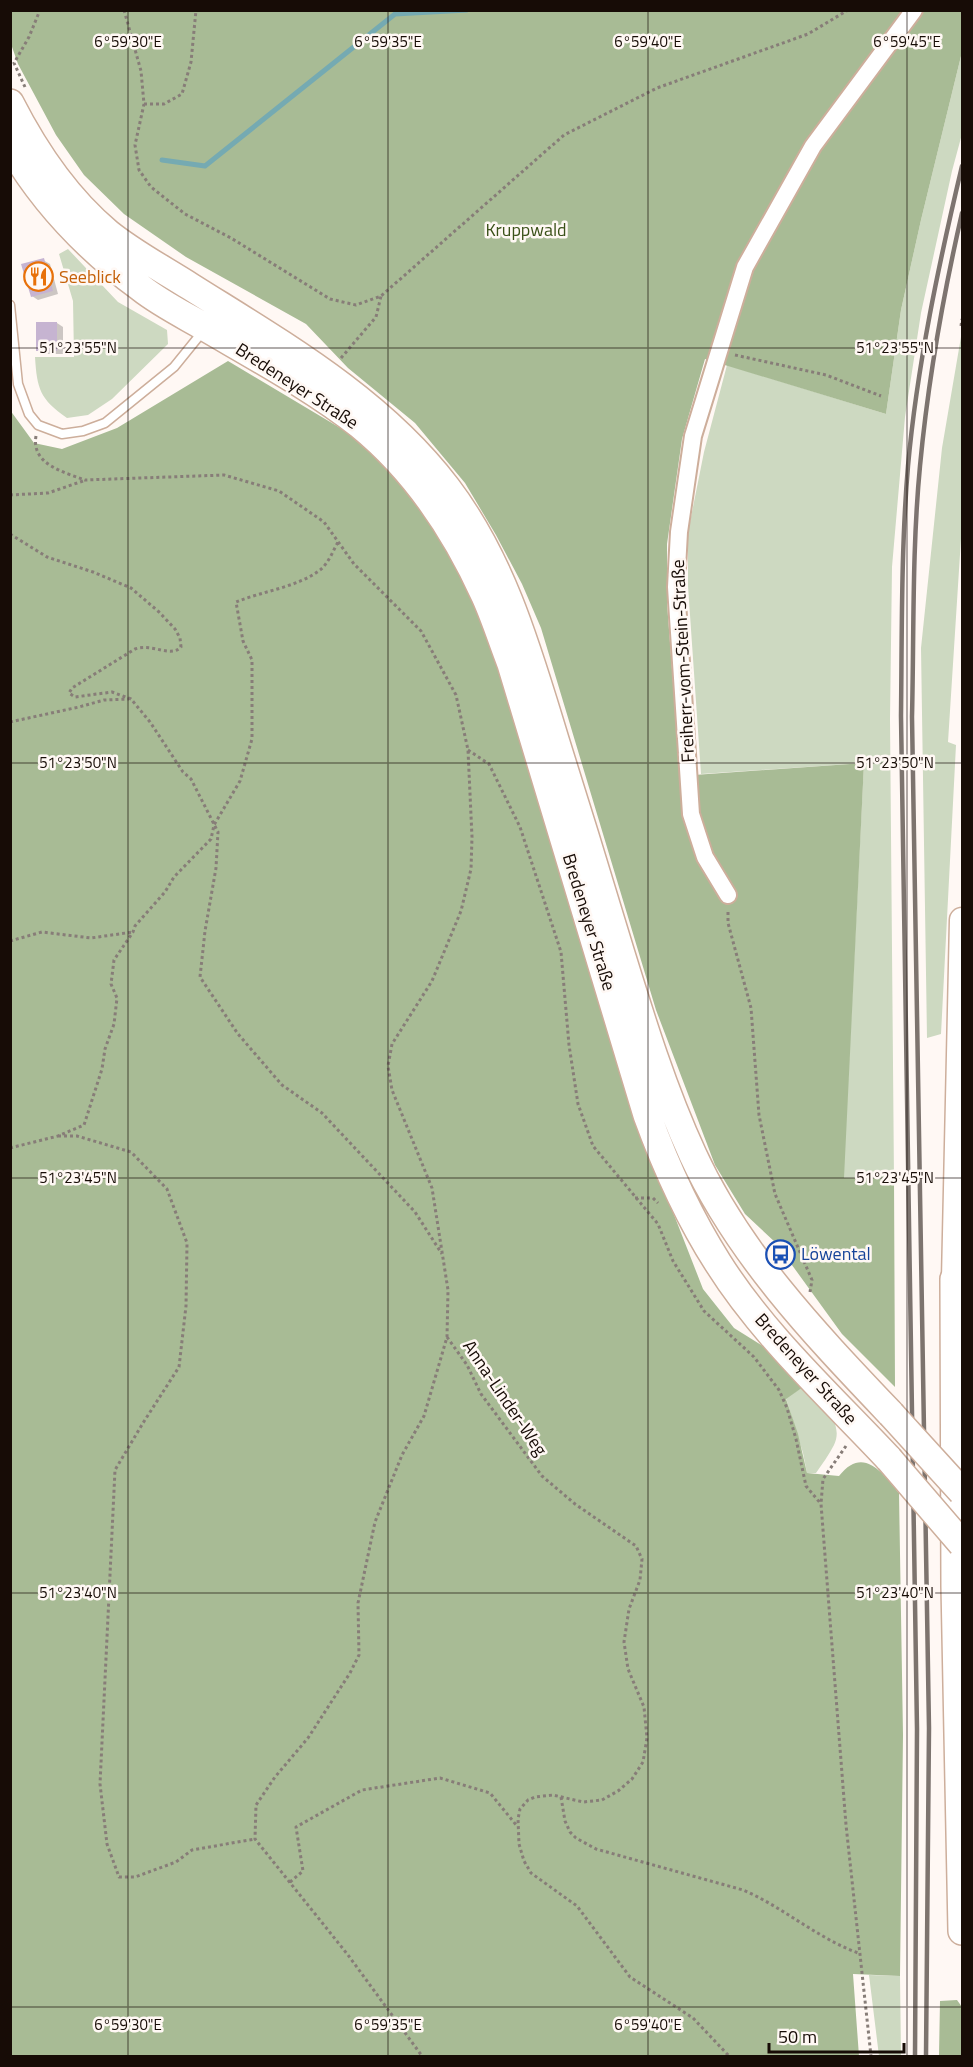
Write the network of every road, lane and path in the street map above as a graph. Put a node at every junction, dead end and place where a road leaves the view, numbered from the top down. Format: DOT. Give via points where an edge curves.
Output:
graph roads {
  1 [pos="40,10"];
  2 [pos="124,10"];
  3 [pos="196,10"];
  4 [pos="848,10"];
  5 [pos="914,10"];
  6 [pos="18,95"];
  7 [pos="144,104"];
  8 [pos="10,145"];
  9 [pos="381,296"];
  10 [pos="10,305"];
  11 [pos="213,317"];
  12 [pos="963,318"];
  13 [pos="961,326"];
  14 [pos="718,351"];
  15 [pos="337,363"];
  16 [pos="881,396"];
  17 [pos="38,425"];
  18 [pos="85,480"];
  19 [pos="10,495"];
  20 [pos="10,534"];
  21 [pos="338,542"];
  22 [pos="130,699"];
  23 [pos="10,722"];
  24 [pos="468,750"];
  25 [pos="213,825"];
  26 [pos="728,895"];
  27 [pos="963,920"];
  28 [pos="133,932"];
  29 [pos="10,941"];
  30 [pos="58,1136"];
  31 [pos="10,1148"];
  32 [pos="635,1198"];
  33 [pos="659,1204"];
  34 [pos="443,1255"];
  35 [pos="958,1281"];
  36 [pos="809,1295"];
  37 [pos="447,1337"];
  38 [pos="861,1429"];
  39 [pos="963,1492"];
  40 [pos="820,1504"];
  41 [pos="963,1544"];
  42 [pos="561,1797"];
  43 [pos="518,1827"];
  44 [pos="255,1839"];
  45 [pos="290,1882"];
  46 [pos="963,1931"];
  47 [pos="859,1954"];
  48 [pos="422,2056"];
  49 [pos="729,2056"];
  50 [pos="871,2056"];
  1 -- 6 [label="path" via="14,63"];
  2 -- 7 [label="path" via="141,71"];
  3 -- 7 [label="path" via="191,62 182,94 164,104"];
  4 -- 9 [label="path" via="808,34 657,88 564,135"];
  5 -- 14 [label="street, Freiherr-vom-Stein-Straße" via="813,146 745,267"];
  6 -- 11 [label="main road, Bredeneyer Straße" via="44,162 71,197 107,232"];
  7 -- 9 [label="path" via="135,145 139,170 172,206 330,299 356,305"];
  8 -- 11 [label="main road, Bredeneyer Straße" via="54,210 141,289"];
  9 -- 15 [label="path" via="376,317"];
  10 -- 17 [label="lane" via="18,384 29,414"];
  11 -- 17 [label="lane" via="174,367 105,423 62,434"];
  11 -- 38 [label="main road, Bredeneyer Straße" via="361,426 433,503 462,549 511,664 647,1115 666,1166 718,1264 769,1331"];
  11 -- 39 [label="main road, Bredeneyer Straße, bridge" via="334,380 374,410 420,455 449,491 506,592 530,656 648,1041 714,1199 762,1269 818,1336"];
  12 -- 13 [label="path"];
  14 -- 16 [label="path" via="826,375"];
  14 -- 26 [label="street, Freiherr-vom-Stein-Straße" via="693,436 679,532 676,587 691,814 705,857"];
  17 -- 18 [label="path" via="34,448 40,458"];
  18 -- 19 [label="path" via="48,493"];
  18 -- 21 [label="path" via="224,475 279,491 324,522"];
  20 -- 22 [label="path" via="47,557 131,588 175,629 181,644 177,652 144,646 135,649 69,693 75,697 112,692"];
  21 -- 24 [label="path" via="354,564 421,631 456,695"];
  21 -- 25 [label="path" via="322,569 294,584 237,602 243,641 252,660 252,739 240,781"];
  22 -- 23 [label="path" via="104,700"];
  22 -- 25 [label="path" via="190,779"];
  24 -- 32 [label="path" via="489,764 520,827 561,952 579,1104 593,1146"];
  24 -- 34 [label="path" via="471,869 461,911 432,981 392,1044 388,1066 392,1090 432,1188"];
  25 -- 28 [label="path" via="211,839 174,878"];
  25 -- 34 [label="path" via="218,832 216,868 200,977 238,1034 282,1085 321,1113 415,1212"];
  26 -- 36 [label="path" via="728,923 751,1008 759,1115 775,1194 812,1280"];
  27 -- 35 [label="main road"];
  28 -- 29 [label="path" via="91,938 42,932"];
  28 -- 30 [label="path" via="114,960 114,1024 84,1125"];
  30 -- 31 [label="path"];
  30 -- 44 [label="path" via="77,1136 131,1152 167,1189 187,1243 186,1306 179,1367 115,1470 100,1784 107,1844 118,1877 135,1877 176,1862 192,1850"];
  32 -- 33 [label="path" via="653,1198"];
  32 -- 40 [label="path" via="658,1224 673,1261 704,1311 754,1357 779,1390 796,1439 806,1486"];
  34 -- 37 [label="path" via="448,1290"];
  35 -- 46 [label="main road" via="955,1598"];
  37 -- 42 [label="path, Anna-Linder-Weg" via="481,1394 542,1476 636,1546 642,1560 624,1642 628,1670 644,1707 647,1738 643,1762 632,1779 602,1800 583,1802"];
  37 -- 44 [label="path" via="424,1416 402,1455 375,1522 358,1603 359,1655 308,1738 256,1805"];
  38 -- 40 [label="path" via="823,1479"];
  38 -- 41 [label="main road, Bredeneyer Straße, bridge"];
  40 -- 47 [label="path"];
  42 -- 43 [label="path, Anna-Linder-Weg" via="528,1800 520,1809"];
  42 -- 47 [label="path" via="567,1827 576,1838 611,1854 756,1895"];
  43 -- 45 [label="path" via="490,1793 440,1778 362,1790 297,1827 303,1871"];
  43 -- 49 [label="path" via="521,1852 531,1873 577,1906 630,1977 693,2018"];
  44 -- 45 [label="path"];
  45 -- 48 [label="path"];
  47 -- 50 [label="path"];
}
